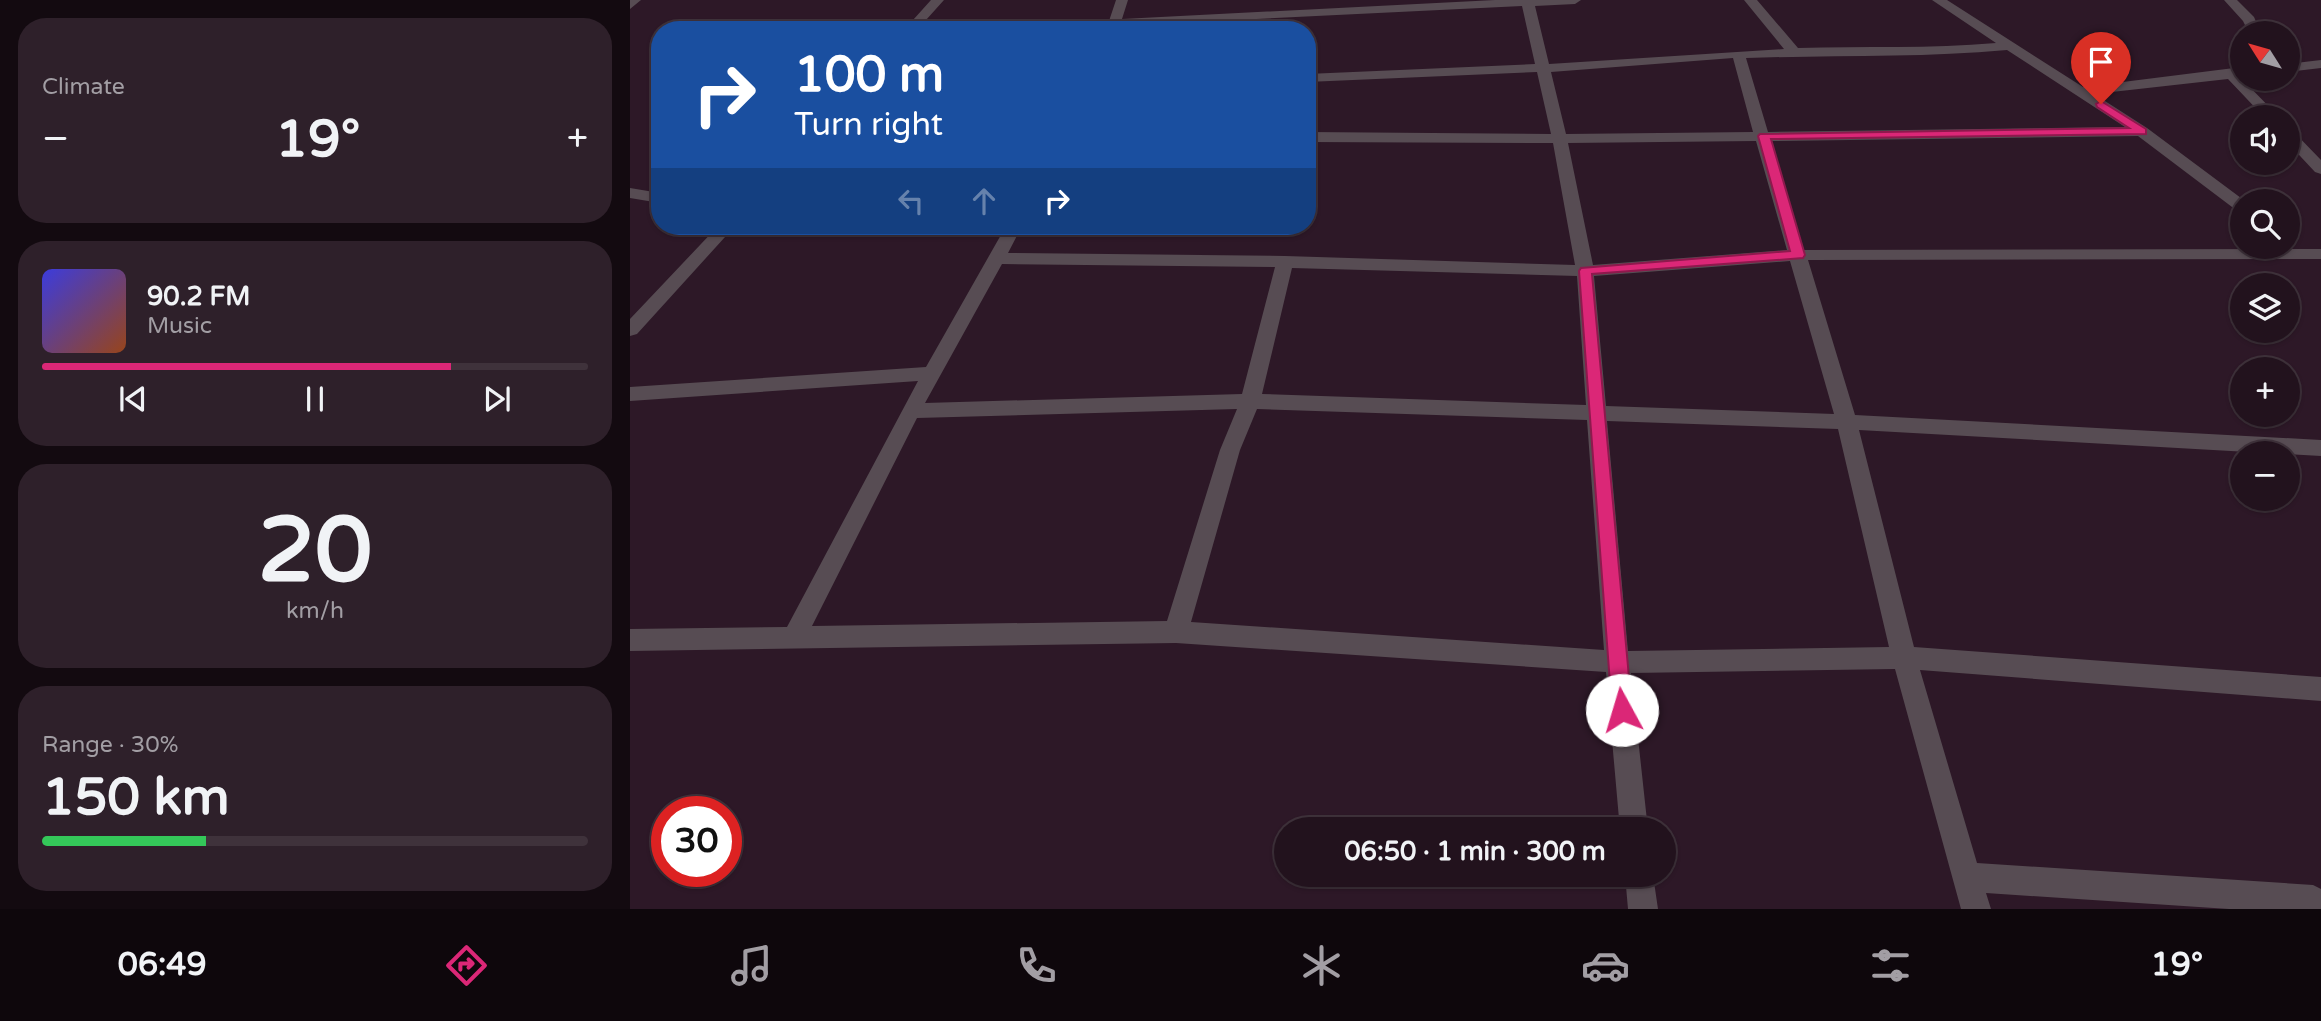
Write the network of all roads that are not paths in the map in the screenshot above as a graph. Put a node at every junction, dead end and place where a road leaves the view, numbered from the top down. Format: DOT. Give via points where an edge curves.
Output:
graph roads {
  1 [pos="635,0"];
  2 [pos="938,0"];
  3 [pos="1122,0"];
  4 [pos="1575,0"];
  5 [pos="1750,0"];
  6 [pos="1938,0"];
  7 [pos="2230,0"];
  8 [pos="1528,2"];
  9 [pos="630,5"];
  10 [pos="918,21"];
  11 [pos="1115,21"];
  12 [pos="1163,21"];
  13 [pos="2249,21"];
  14 [pos="2012,46"];
  15 [pos="1794,52"];
  16 [pos="1738,54"];
  17 [pos="2321,64"];
  18 [pos="2300,66"];
  19 [pos="1544,68"];
  20 [pos="2230,73"];
  21 [pos="1316,78"];
  22 [pos="2081,91"];
  23 [pos="2252,91"];
  24 [pos="2263,105"];
  25 [pos="2142,131"];
  26 [pos="1764,136"];
  27 [pos="1316,137"];
  28 [pos="1560,139"];
  29 [pos="2300,147"];
  30 [pos="2321,169"];
  31 [pos="630,193"];
  32 [pos="651,196"];
  33 [pos="2230,198"];
  34 [pos="719,235"];
  35 [pos="1009,235"];
  36 [pos="2302,253"];
  37 [pos="2321,254"];
  38 [pos="1798,255"];
  39 [pos="996,258"];
  40 [pos="1285,262"];
  41 [pos="1586,271"];
  42 [pos="630,330"];
  43 [pos="933,373"];
  44 [pos="630,394"];
  45 [pos="1250,401"];
  46 [pos="911,411"];
  47 [pos="1597,414"];
  48 [pos="1847,423"];
  49 [pos="2321,448"];
  50 [pos="1176,632"];
  51 [pos="794,637"];
  52 [pos="630,640"];
  53 [pos="1903,658"];
  54 [pos="1617,662"];
  55 [pos="2321,689"];
  56 [pos="1633,817"];
  57 [pos="1967,877"];
  58 [pos="1640,887"];
  59 [pos="2313,900"];
  60 [pos="1643,909"];
  61 [pos="1976,909"];
  1 -- 9 [label="street"];
  2 -- 10 [label="street"];
  3 -- 11 [label="street"];
  4 -- 8 [label="street"];
  5 -- 15 [label="street"];
  6 -- 14 [label="street"];
  7 -- 13 [label="street"];
  8 -- 12 [label="street"];
  8 -- 19 [label="street"];
  14 -- 15 [label="street" via="1940,52"];
  14 -- 22 [label="street"];
  15 -- 16 [label="street"];
  16 -- 19 [label="street"];
  16 -- 26 [label="street"];
  17 -- 18 [label="street"];
  19 -- 21 [label="street"];
  19 -- 28 [label="street"];
  20 -- 22 [label="street"];
  22 -- 25 [label="street"];
  23 -- 24 [label="street"];
  25 -- 26 [label="street"];
  25 -- 33 [label="street"];
  26 -- 28 [label="street"];
  26 -- 38 [label="street"];
  27 -- 28 [label="street"];
  28 -- 41 [label="street"];
  29 -- 30 [label="street"];
  31 -- 32 [label="street"];
  34 -- 42 [label="street"];
  35 -- 39 [label="street"];
  36 -- 37 [label="street"];
  36 -- 38 [label="street"];
  38 -- 41 [label="street"];
  38 -- 48 [label="street"];
  39 -- 40 [label="street"];
  39 -- 43 [label="street"];
  40 -- 41 [label="street"];
  40 -- 45 [label="street"];
  41 -- 47 [label="street"];
  43 -- 44 [label="street"];
  43 -- 46 [label="street"];
  45 -- 46 [label="street"];
  45 -- 47 [label="street"];
  45 -- 50 [label="street" via="1230,450"];
  46 -- 51 [label="street"];
  47 -- 48 [label="street"];
  47 -- 54 [label="street"];
  48 -- 49 [label="street"];
  48 -- 53 [label="street"];
  50 -- 51 [label="street"];
  50 -- 54 [label="street"];
  51 -- 52 [label="street"];
  53 -- 54 [label="street"];
  53 -- 55 [label="street"];
  53 -- 57 [label="street"];
  54 -- 56 [label="street"];
  57 -- 59 [label="street"];
  57 -- 61 [label="street"];
  58 -- 60 [label="street"];
}
